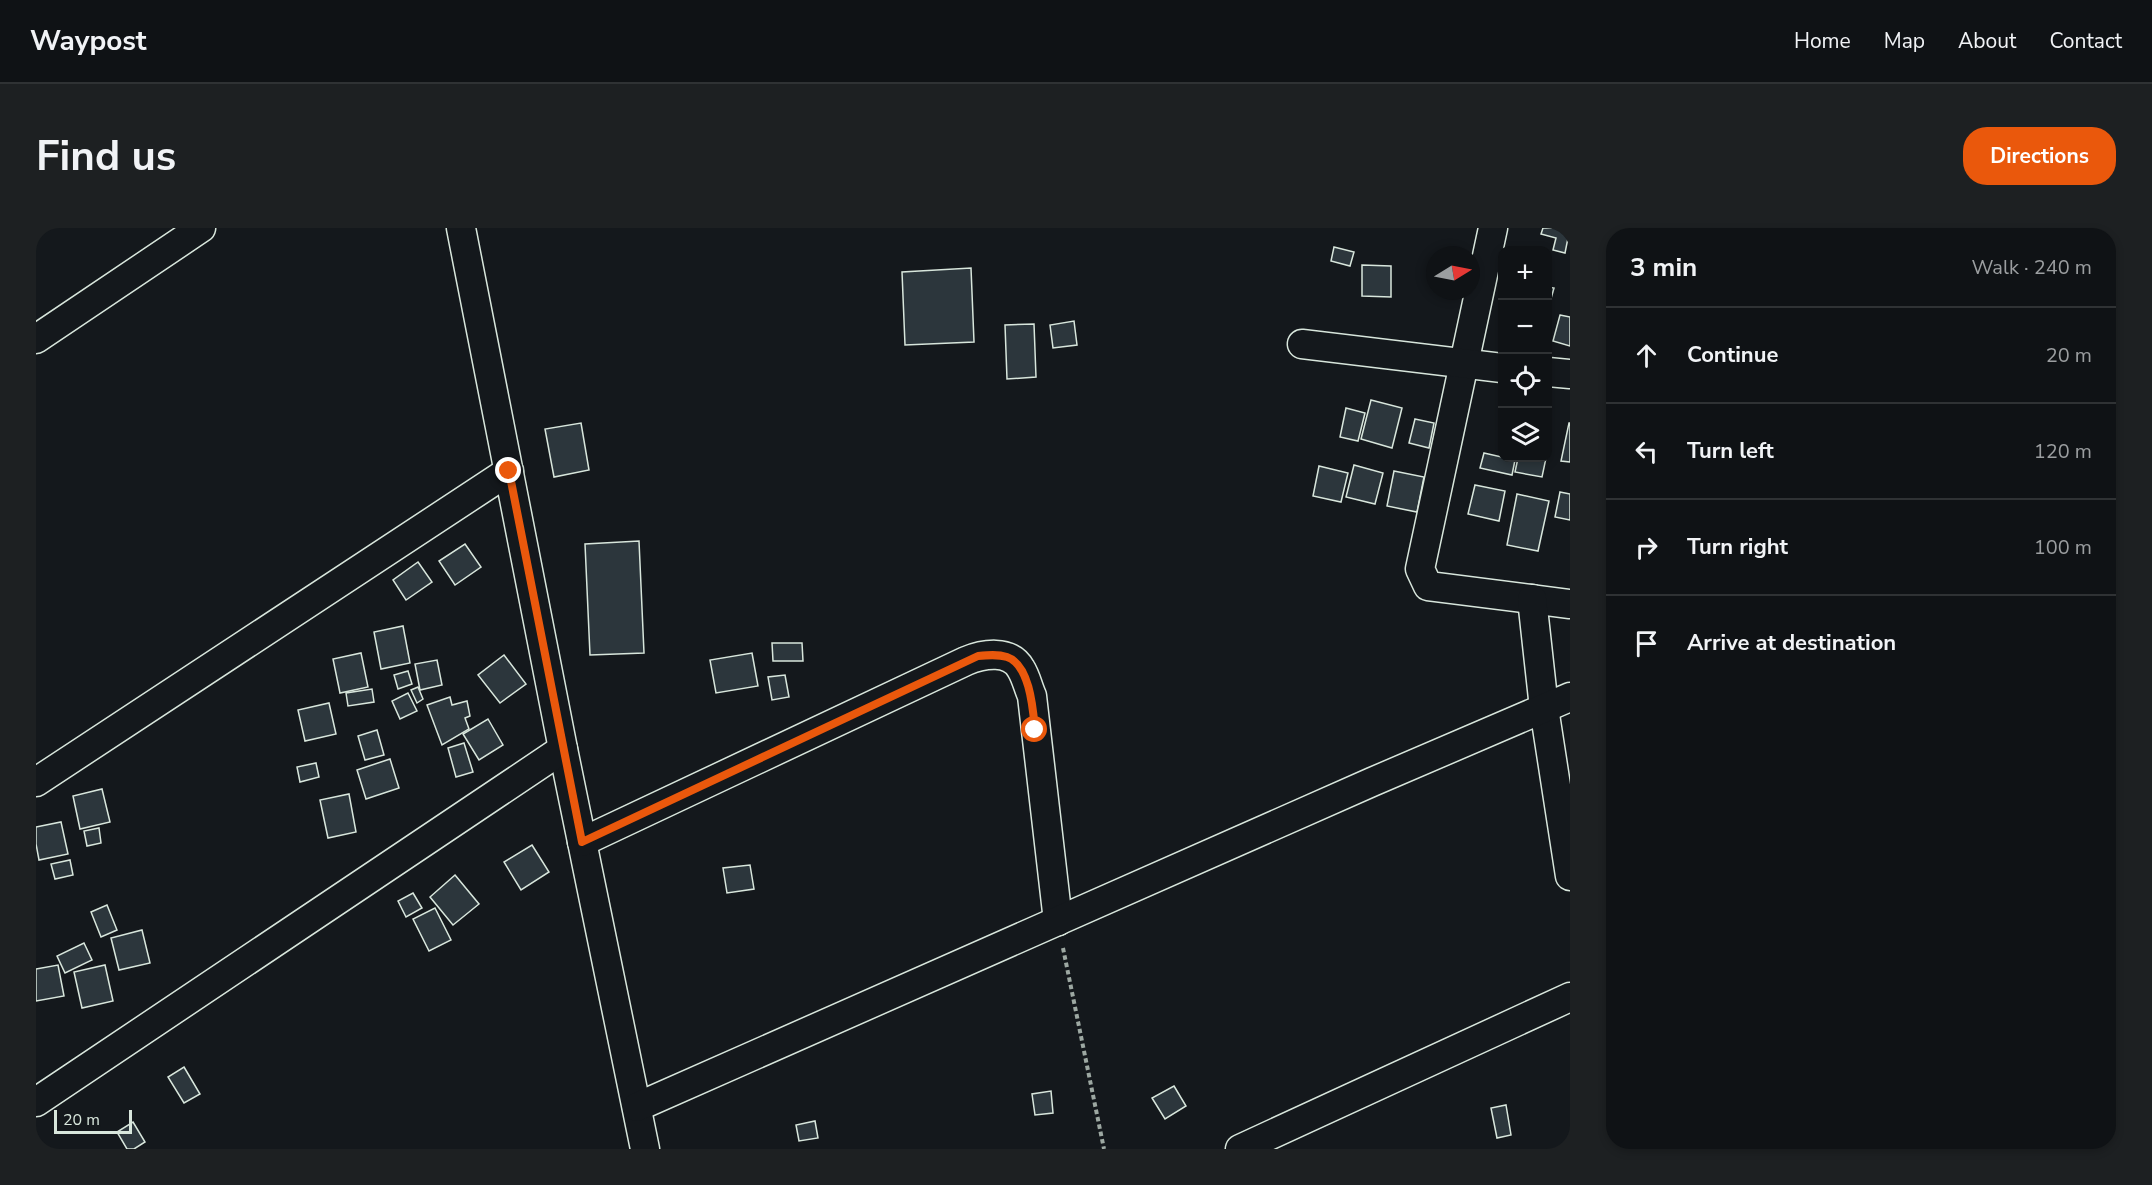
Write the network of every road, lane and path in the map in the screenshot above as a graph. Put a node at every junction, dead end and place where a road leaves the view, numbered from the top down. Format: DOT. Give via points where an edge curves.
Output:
graph roads {
  1 [pos="201,228"];
  2 [pos="461,228"];
  3 [pos="1493,228"];
  4 [pos="36,339"];
  5 [pos="1302,344"];
  6 [pos="1465,365"];
  7 [pos="1498,368"];
  8 [pos="1552,372"];
  9 [pos="1570,374"];
  10 [pos="509,471"];
  11 [pos="1532,599"];
  12 [pos="1570,604"];
  13 [pos="1570,697"];
  14 [pos="1544,708"];
  15 [pos="563,749"];
  16 [pos="36,782"];
  17 [pos="582,842"];
  18 [pos="1570,876"];
  19 [pos="1058,921"];
  20 [pos="1570,997"];
  21 [pos="36,1102"];
  22 [pos="637,1107"];
  23 [pos="645,1149"];
  24 [pos="1104,1149"];
  25 [pos="1240,1149"];
  1 -- 4 [label="street"];
  2 -- 10 [label="street"];
  3 -- 6 [label="street"];
  5 -- 6 [label="street"];
  6 -- 7 [label="street"];
  6 -- 11 [label="street" via="1420,569 1428,586"];
  8 -- 9 [label="street"];
  10 -- 15 [label="street"];
  10 -- 16 [label="street"];
  11 -- 12 [label="street"];
  11 -- 14 [label="street"];
  13 -- 14 [label="street"];
  14 -- 18 [label="street"];
  14 -- 19 [label="street"];
  15 -- 17 [label="street"];
  15 -- 21 [label="street"];
  17 -- 19 [label="street" via="978,656 1010,657 1020,667 1032,696"];
  17 -- 22 [label="street"];
  19 -- 22 [label="street"];
  19 -- 24 [label="path"];
  20 -- 25 [label="street"];
  22 -- 23 [label="street"];
}
